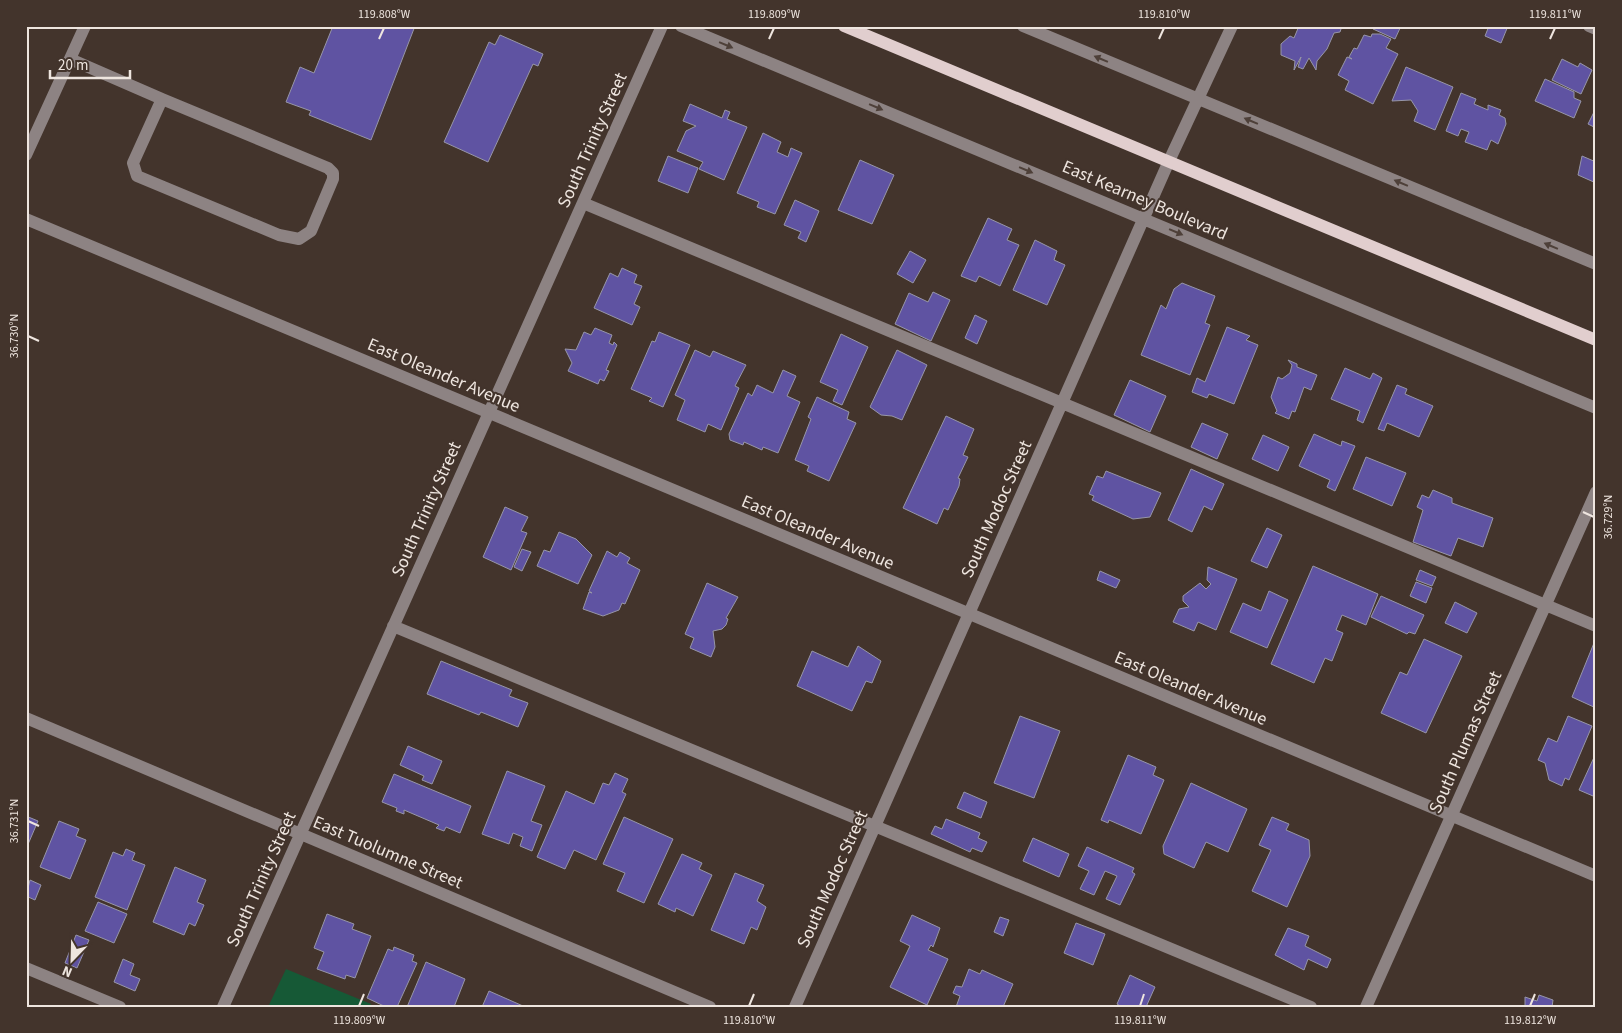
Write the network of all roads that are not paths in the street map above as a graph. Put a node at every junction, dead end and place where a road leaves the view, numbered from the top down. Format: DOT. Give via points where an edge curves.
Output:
graph roads {
  1 [pos="85,26"];
  2 [pos="662,26"];
  3 [pos="681,26"];
  4 [pos="844,26"];
  5 [pos="1023,26"];
  6 [pos="1232,26"];
  7 [pos="1589,26"];
  8 [pos="1596,29"];
  9 [pos="70,59"];
  10 [pos="162,99"];
  11 [pos="1198,99"];
  12 [pos="26,155"];
  13 [pos="1169,161"];
  14 [pos="583,203"];
  15 [pos="26,219"];
  16 [pos="1144,219"];
  17 [pos="1596,264"];
  18 [pos="1596,340"];
  19 [pos="1062,403"];
  20 [pos="1596,408"];
  21 [pos="489,413"];
  22 [pos="1596,492"];
  23 [pos="1545,605"];
  24 [pos="969,614"];
  25 [pos="393,626"];
  26 [pos="1596,626"];
  27 [pos="26,718"];
  28 [pos="1452,816"];
  29 [pos="875,824"];
  30 [pos="300,834"];
  31 [pos="1596,876"];
  32 [pos="26,968"];
  33 [pos="120,1007"];
  34 [pos="222,1007"];
  35 [pos="710,1007"];
  36 [pos="794,1007"];
  37 [pos="1311,1007"];
  38 [pos="1366,1007"];
  1 -- 9 [label="street"];
  2 -- 14 [label="street, South Trinity Street"];
  3 -- 16 [label="street, East Kearney Boulevard, one-way"];
  4 -- 13 [label="main road"];
  11 -- 5 [label="street, one-way"];
  6 -- 11 [label="street, South Modoc Street"];
  7 -- 8 [label="street"];
  9 -- 10 [label="street"];
  9 -- 12 [label="street"];
  10 -- 10 [label="street" via="328,168 333,179 311,231 299,239 279,236 137,176 133,164"];
  11 -- 13 [label="street, South Modoc Street"];
  17 -- 11 [label="street, one-way"];
  13 -- 16 [label="street, South Modoc Street"];
  13 -- 18 [label="main road"];
  14 -- 19 [label="street"];
  14 -- 21 [label="street, South Trinity Street"];
  15 -- 21 [label="street, East Oleander Avenue"];
  16 -- 19 [label="street, South Modoc Street"];
  16 -- 20 [label="street, East Kearney Boulevard, one-way"];
  19 -- 23 [label="street"];
  19 -- 24 [label="street, South Modoc Street"];
  21 -- 24 [label="street, East Oleander Avenue"];
  21 -- 25 [label="street, South Trinity Street"];
  22 -- 23 [label="street, South Plumas Street"];
  23 -- 26 [label="street"];
  23 -- 28 [label="street, South Plumas Street"];
  24 -- 28 [label="street, East Oleander Avenue"];
  24 -- 29 [label="street, South Modoc Street"];
  25 -- 29 [label="street"];
  25 -- 30 [label="street, South Trinity Street"];
  27 -- 30 [label="street, East Tuolumne Street"];
  28 -- 31 [label="street, East Oleander Avenue"];
  28 -- 38 [label="street, South Plumas Street"];
  29 -- 36 [label="street, South Modoc Street"];
  29 -- 37 [label="street"];
  30 -- 34 [label="street, South Trinity Street"];
  30 -- 35 [label="street, East Tuolumne Street"];
  32 -- 33 [label="street"];
}
